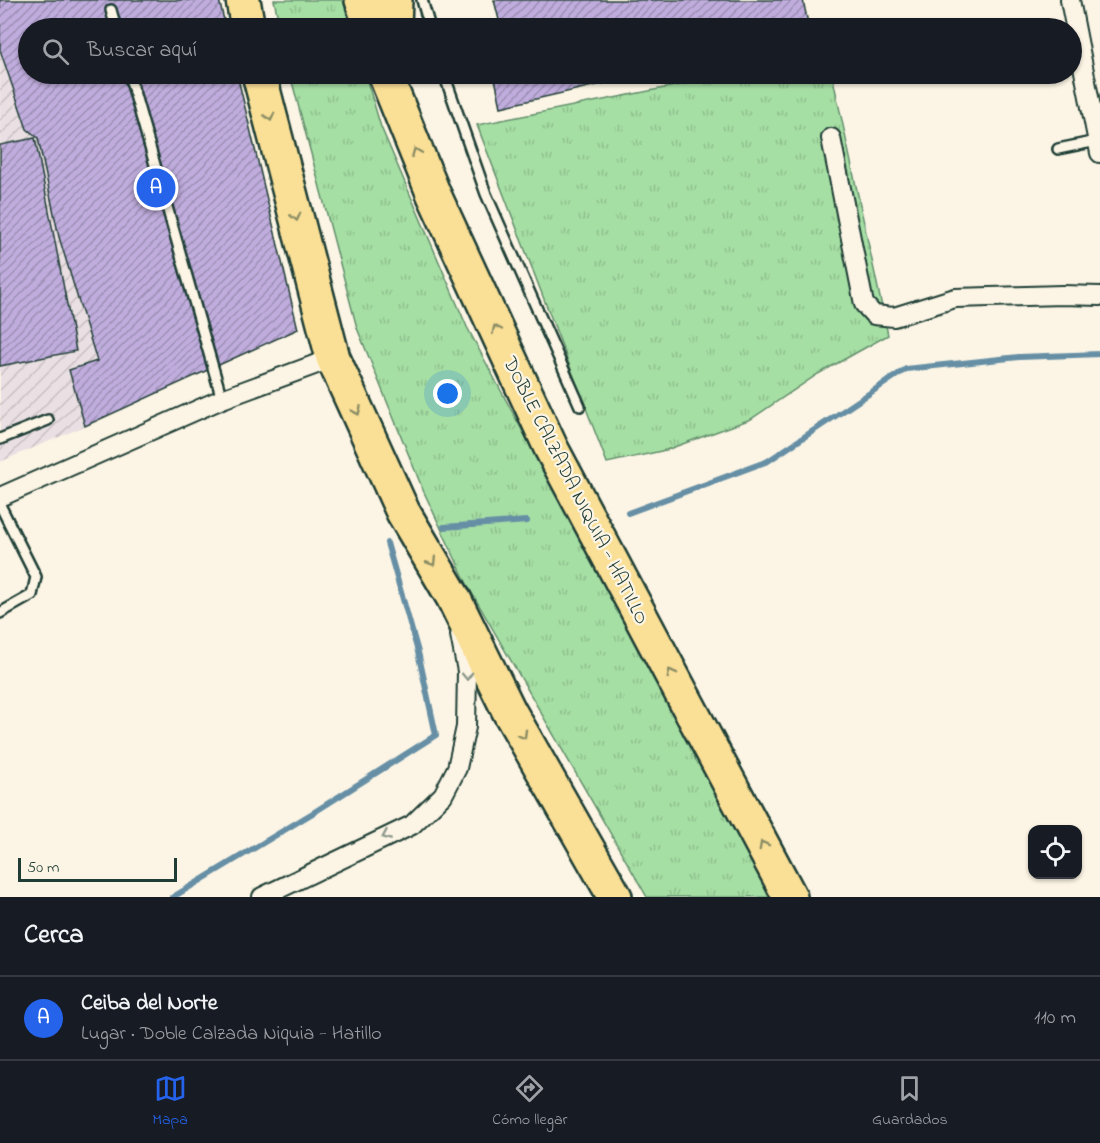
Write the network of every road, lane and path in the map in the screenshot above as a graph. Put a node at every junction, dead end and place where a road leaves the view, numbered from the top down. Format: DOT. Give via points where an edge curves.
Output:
graph roads {
  1 [pos="243,0"];
  2 [pos="362,0"];
  3 [pos="395,0"];
  4 [pos="422,0"];
  5 [pos="1070,0"];
  6 [pos="111,10"];
  7 [pos="113,18"];
  8 [pos="246,18"];
  9 [pos="368,18"];
  10 [pos="394,18"];
  11 [pos="427,18"];
  12 [pos="1074,18"];
  13 [pos="1082,61"];
  14 [pos="132,84"];
  15 [pos="262,84"];
  16 [pos="391,84"];
  17 [pos="448,84"];
  18 [pos="831,138"];
  19 [pos="1099,147"];
  20 [pos="1058,149"];
  21 [pos="1100,296"];
  22 [pos="333,358"];
  23 [pos="222,399"];
  24 [pos="580,406"];
  25 [pos="48,420"];
  26 [pos="0,439"];
  27 [pos="0,497"];
  28 [pos="0,505"];
  29 [pos="453,597"];
  30 [pos="0,613"];
  31 [pos="262,897"];
  32 [pos="615,897"];
  33 [pos="790,897"];
  1 -- 8 [label="highway"];
  2 -- 9 [label="highway"];
  3 -- 10 [label="highway"];
  4 -- 11 [label="lane"];
  5 -- 12 [label="street"];
  6 -- 7 [label="lane"];
  13 -- 19 [label="street"];
  14 -- 23 [label="lane"];
  15 -- 22 [label="highway, one-way"];
  33 -- 16 [label="highway, DOBLE CALZADA NIQUIA - HATILLO, one-way" via="551,448 434,195"];
  17 -- 24 [label="lane" via="486,194"];
  18 -- 21 [label="street" via="864,304 874,315 894,317 955,298"];
  19 -- 20 [label="lane"];
  22 -- 23 [label="street"];
  22 -- 29 [label="highway, one-way" via="403,512"];
  23 -- 27 [label="street"];
  25 -- 26 [label="lane"];
  28 -- 30 [label="lane" via="36,577 32,595"];
  29 -- 31 [label="street, one-way" via="467,671 466,727 457,768 443,795 412,825"];
  29 -- 32 [label="highway, one-way" via="509,711"];
}
